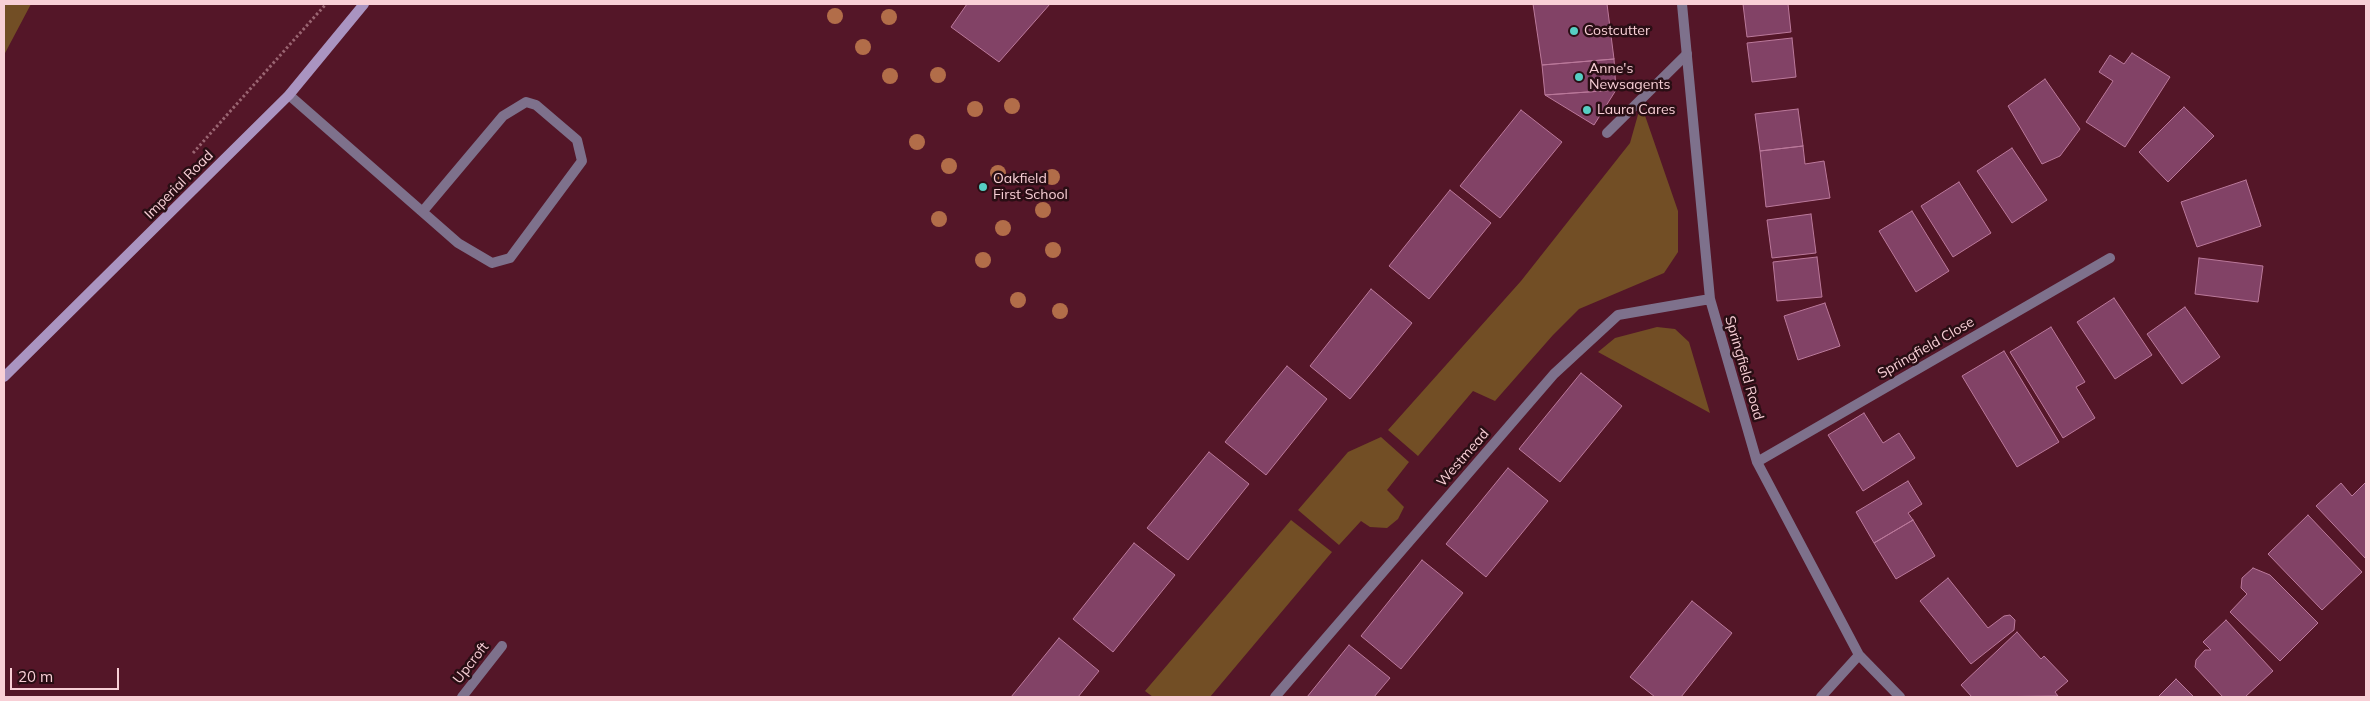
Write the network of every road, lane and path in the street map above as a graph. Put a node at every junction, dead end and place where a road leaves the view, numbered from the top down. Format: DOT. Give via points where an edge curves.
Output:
graph roads {
  1 [pos="364,4"];
  2 [pos="1682,4"];
  3 [pos="1687,54"];
  4 [pos="289,95"];
  5 [pos="1607,133"];
  6 [pos="423,211"];
  7 [pos="2110,258"];
  8 [pos="1710,299"];
  9 [pos="4,377"];
  10 [pos="1757,462"];
  11 [pos="502,646"];
  12 [pos="1859,655"];
  13 [pos="462,697"];
  14 [pos="1275,697"];
  15 [pos="1821,697"];
  16 [pos="1900,697"];
  1 -- 4 [label="main road, Imperial Road"];
  2 -- 3 [label="street, Springfield Road"];
  3 -- 5 [label="street"];
  3 -- 8 [label="street, Springfield Road"];
  4 -- 6 [label="street"];
  4 -- 9 [label="main road, Imperial Road"];
  6 -- 6 [label="street" via="458,243 492,263 510,258 582,161 577,140 536,105 526,102 503,116"];
  7 -- 10 [label="street, Springfield Close"];
  8 -- 10 [label="street, Springfield Road"];
  8 -- 14 [label="street, Westmead" via="1618,315 1554,374"];
  10 -- 12 [label="street, Springfield Road"];
  11 -- 13 [label="street, Upcroft"];
  12 -- 15 [label="street"];
  12 -- 16 [label="street, Springfield Road"];
}
